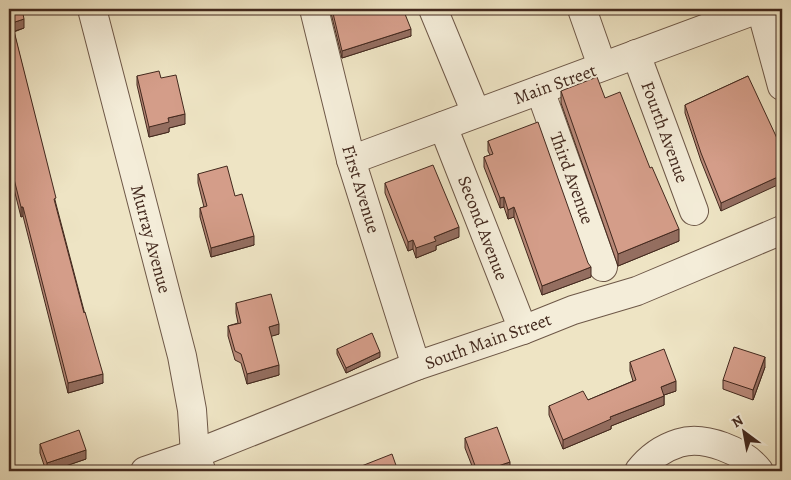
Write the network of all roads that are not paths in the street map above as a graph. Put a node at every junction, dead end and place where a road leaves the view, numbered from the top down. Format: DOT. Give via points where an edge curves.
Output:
graph roads {
  1 [pos="92,9"];
  2 [pos="314,9"];
  3 [pos="433,9"];
  4 [pos="582,9"];
  5 [pos="759,9"];
  6 [pos="636,54"];
  7 [pos="602,66"];
  8 [pos="782,86"];
  9 [pos="540,90"];
  10 [pos="476,113"];
  11 [pos="443,126"];
  12 [pos="352,160"];
  13 [pos="694,211"];
  14 [pos="782,230"];
  15 [pos="604,267"];
  16 [pos="523,330"];
  17 [pos="416,366"];
  18 [pos="198,463"];
  19 [pos="145,471"];
  20 [pos="640,471"];
  21 [pos="759,471"];
  1 -- 18 [label="street, Murray Avenue" via="182,356"];
  2 -- 12 [label="street, First Avenue"];
  3 -- 10 [label="street"];
  4 -- 7 [label="street"];
  5 -- 6 [label="street, Main Street"];
  5 -- 8 [label="street"];
  6 -- 7 [label="street, Main Street"];
  6 -- 13 [label="street, Fourth Avenue"];
  7 -- 9 [label="street, Main Street"];
  9 -- 10 [label="street, Main Street"];
  9 -- 15 [label="street, Third Avenue"];
  10 -- 11 [label="street, Main Street"];
  11 -- 12 [label="street, Main Street"];
  11 -- 16 [label="street, Second Avenue"];
  12 -- 17 [label="street, First Avenue"];
  14 -- 16 [label="street, South Main Street" via="637,290"];
  16 -- 17 [label="street, South Main Street"];
  17 -- 18 [label="street, South Main Street"];
  18 -- 19 [label="street, South Main Street"];
  20 -- 21 [label="street" via="646,461 662,451 680,442 699,441 741,454"];
}
